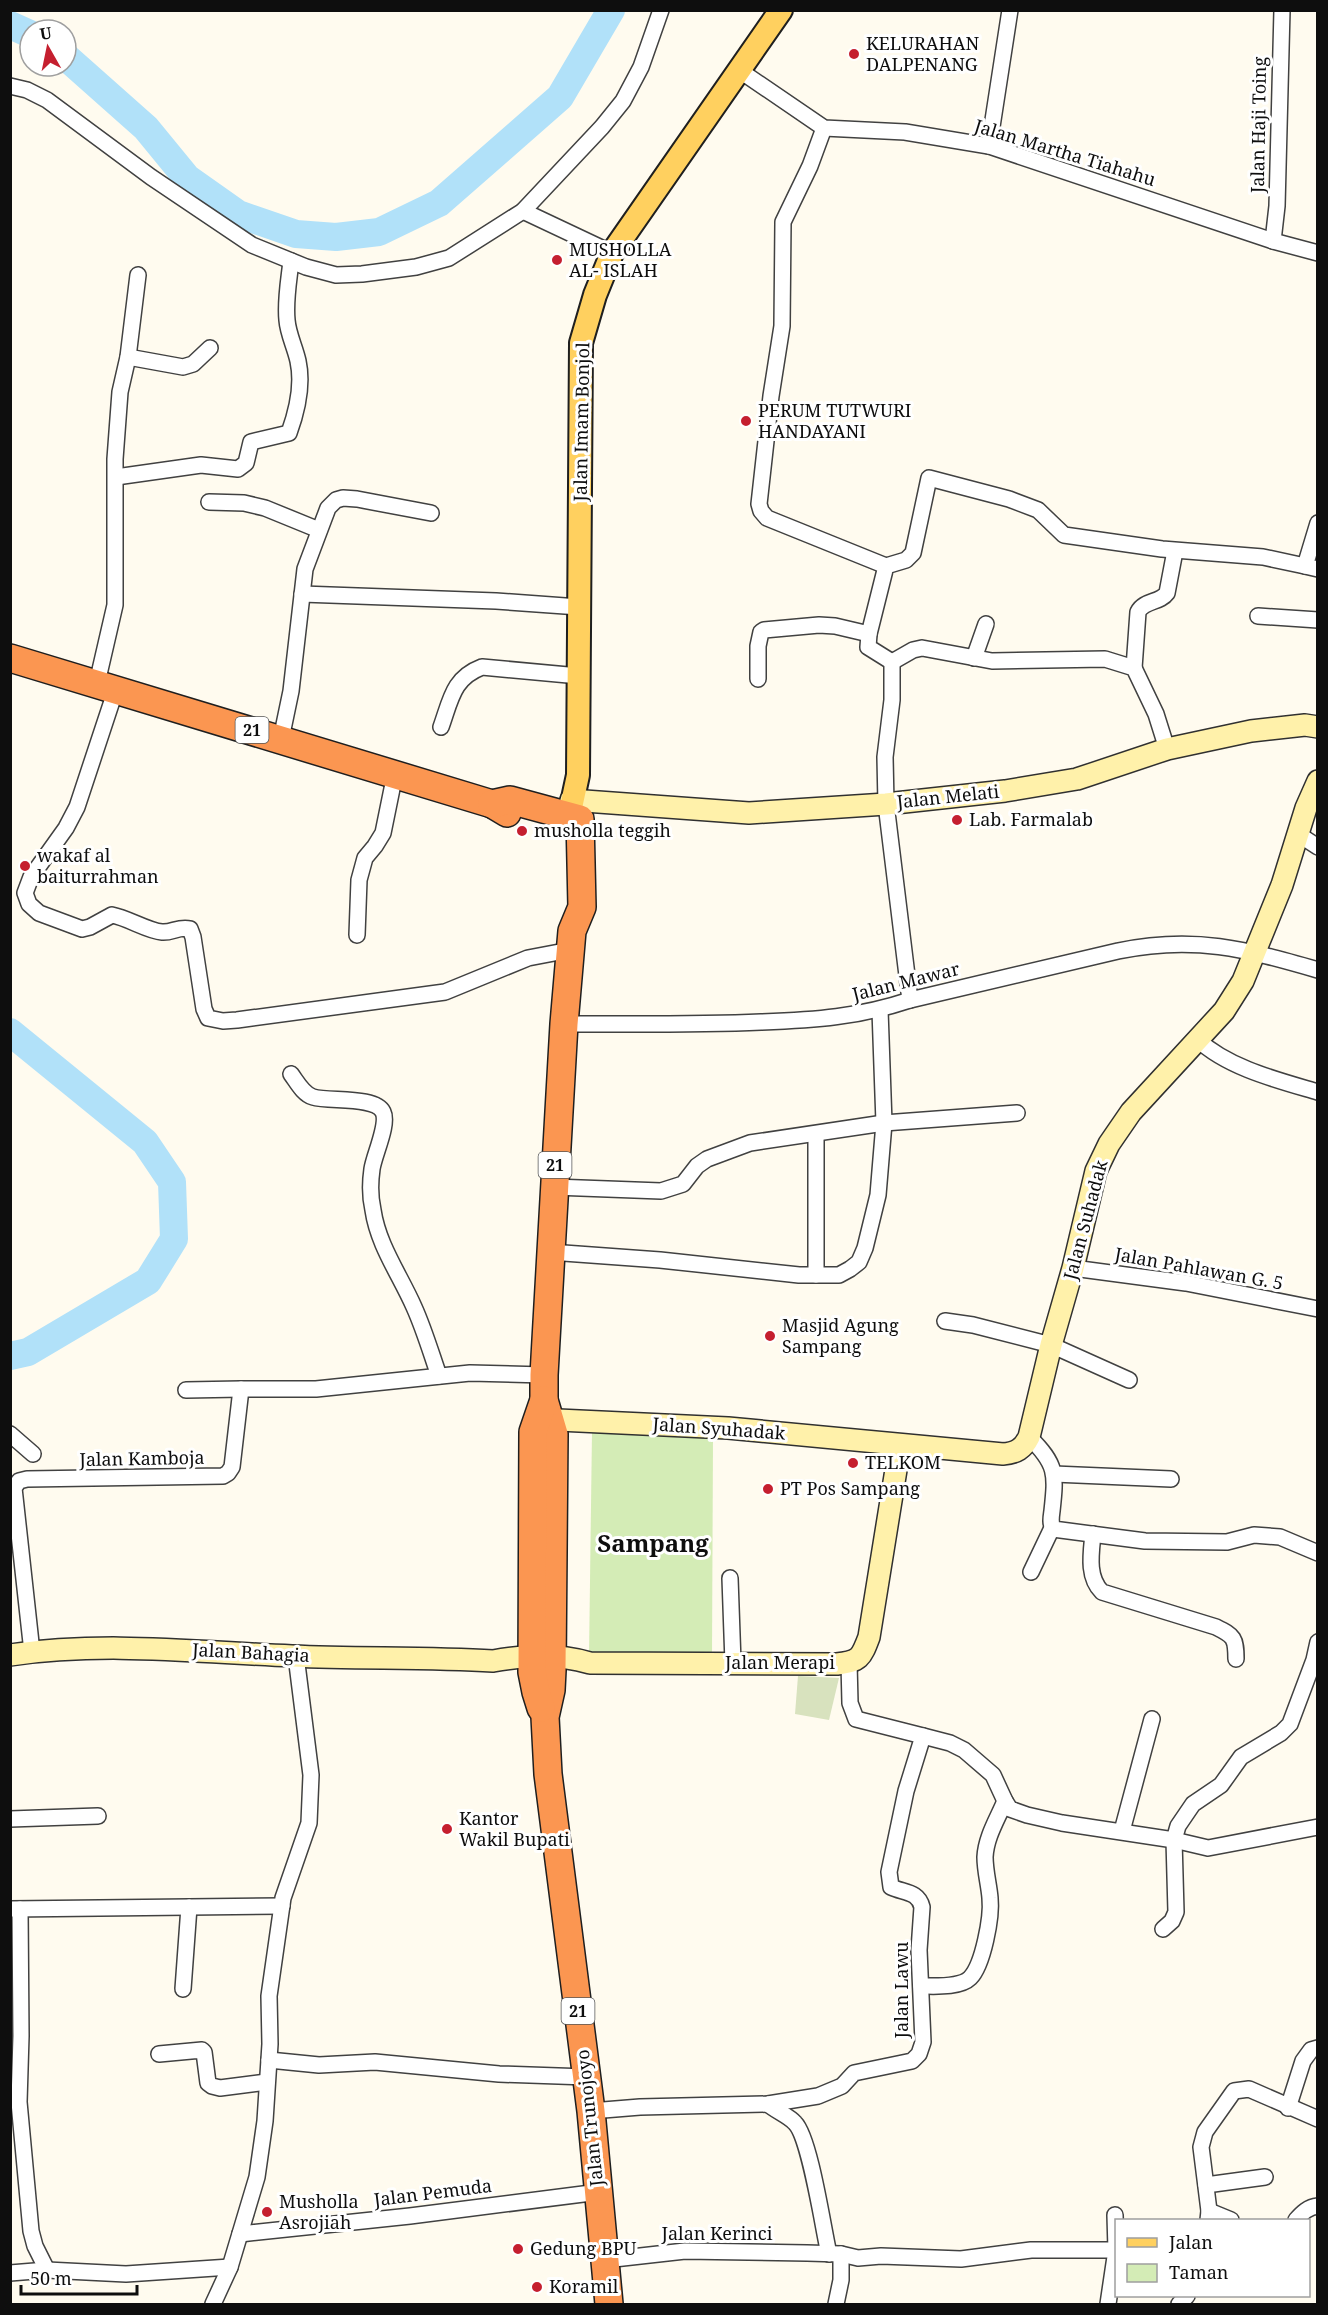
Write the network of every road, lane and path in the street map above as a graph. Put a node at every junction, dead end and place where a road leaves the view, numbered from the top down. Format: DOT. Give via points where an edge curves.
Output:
graph roads {
  1 [pos="661,10"];
  2 [pos="781,10"];
  3 [pos="1010,10"];
  4 [pos="1282,10"];
  5 [pos="739,70"];
  6 [pos="10,86"];
  7 [pos="824,128"];
  8 [pos="989,146"];
  9 [pos="523,211"];
  10 [pos="1273,241"];
  11 [pos="612,253"];
  12 [pos="1317,253"];
  13 [pos="291,261"];
  14 [pos="138,275"];
  15 [pos="210,348"];
  16 [pos="128,357"];
  17 [pos="116,477"];
  18 [pos="209,502"];
  19 [pos="431,513"];
  20 [pos="1317,523"];
  21 [pos="320,530"];
  22 [pos="1174,551"];
  23 [pos="886,566"];
  24 [pos="1311,567"];
  25 [pos="302,594"];
  26 [pos="579,608"];
  27 [pos="1258,616"];
  28 [pos="1317,620"];
  29 [pos="986,624"];
  30 [pos="869,633"];
  31 [pos="10,658"];
  32 [pos="974,658"];
  33 [pos="892,662"];
  34 [pos="1134,668"];
  35 [pos="579,676"];
  36 [pos="758,679"];
  37 [pos="106,686"];
  38 [pos="441,727"];
  39 [pos="1317,727"];
  40 [pos="281,739"];
  41 [pos="1167,749"];
  42 [pos="394,774"];
  43 [pos="1317,781"];
  44 [pos="886,804"];
  45 [pos="571,812"];
  46 [pos="1298,834"];
  47 [pos="1317,847"];
  48 [pos="357,935"];
  49 [pos="571,940"];
  50 [pos="1254,951"];
  51 [pos="1317,970"];
  52 [pos="910,1000"];
  53 [pos="880,1010"];
  54 [pos="564,1024"];
  55 [pos="1197,1039"];
  56 [pos="291,1074"];
  57 [pos="1317,1092"];
  58 [pos="1017,1113"];
  59 [pos="884,1123"];
  60 [pos="816,1134"];
  61 [pos="554,1187"];
  62 [pos="550,1252"];
  63 [pos="1073,1268"];
  64 [pos="816,1275"];
  65 [pos="1317,1309"];
  66 [pos="945,1321"];
  67 [pos="1051,1345"];
  68 [pos="439,1376"];
  69 [pos="1129,1380"];
  70 [pos="241,1389"];
  71 [pos="186,1390"];
  72 [pos="544,1403"];
  73 [pos="10,1434"];
  74 [pos="1029,1437"];
  75 [pos="900,1445"];
  76 [pos="33,1454"];
  77 [pos="1054,1474"];
  78 [pos="1172,1479"];
  79 [pos="1052,1528"];
  80 [pos="1093,1534"];
  81 [pos="1317,1553"];
  82 [pos="1031,1572"];
  83 [pos="730,1578"];
  84 [pos="1317,1642"];
  85 [pos="32,1652"];
  86 [pos="10,1655"];
  87 [pos="296,1656"];
  88 [pos="1236,1659"];
  89 [pos="849,1662"];
  90 [pos="542,1664"];
  91 [pos="733,1664"];
  92 [pos="1152,1719"];
  93 [pos="923,1736"];
  94 [pos="1005,1801"];
  95 [pos="99,1816"];
  96 [pos="10,1819"];
  97 [pos="1317,1827"];
  98 [pos="1122,1831"];
  99 [pos="1174,1840"];
  100 [pos="282,1902"];
  101 [pos="189,1907"];
  102 [pos="15,1909"];
  103 [pos="1163,1929"];
  104 [pos="921,1986"];
  105 [pos="183,1989"];
  106 [pos="1317,2048"];
  107 [pos="159,2055"];
  108 [pos="268,2060"];
  109 [pos="587,2077"];
  110 [pos="267,2082"];
  111 [pos="768,2104"];
  112 [pos="1287,2108"];
  113 [pos="591,2111"];
  114 [pos="1317,2119"];
  115 [pos="1265,2177"];
  116 [pos="1206,2185"];
  117 [pos="599,2192"];
  118 [pos="1317,2206"];
  119 [pos="1115,2215"];
  120 [pos="1209,2216"];
  121 [pos="1115,2219"];
  122 [pos="1226,2219"];
  123 [pos="1297,2219"];
  124 [pos="240,2234"];
  125 [pos="1115,2250"];
  126 [pos="835,2254"];
  127 [pos="1115,2257"];
  128 [pos="605,2260"];
  129 [pos="230,2267"];
  130 [pos="47,2270"];
  131 [pos="10,2273"];
  132 [pos="213,2304"];
  133 [pos="609,2304"];
  134 [pos="836,2304"];
  135 [pos="1108,2304"];
  1 -- 9 [label="street" via="641,67 623,101"];
  2 -- 5 [label="main road, Jalan Imam Bonjol"];
  3 -- 8 [label="street"];
  4 -- 10 [label="street, Jalan Haji Toing"];
  5 -- 7 [label="street"];
  5 -- 11 [label="main road, Jalan Imam Bonjol"];
  6 -- 13 [label="street" via="47,100 252,245"];
  7 -- 8 [label="street, Jalan Martha Tiahahu" via="904,132"];
  7 -- 23 [label="street" via="783,222 782,326 759,504 767,518"];
  8 -- 10 [label="street, Jalan Martha Tiahahu"];
  9 -- 11 [label="street"];
  9 -- 13 [label="street" via="449,258 416,267 336,275"];
  10 -- 12 [label="street, Jalan Martha Tiahahu"];
  11 -- 26 [label="main road, Jalan Imam Bonjol" via="581,343"];
  13 -- 17 [label="street" via="287,322 298,363 299,387 289,433 251,442 246,463 238,469 201,465"];
  14 -- 16 [label="street"];
  15 -- 16 [label="street" via="196,362 183,367"];
  16 -- 17 [label="street" via="120,392"];
  17 -- 37 [label="street" via="115,605"];
  18 -- 21 [label="street" via="265,508"];
  19 -- 21 [label="street" via="343,498 328,508"];
  20 -- 24 [label="street"];
  21 -- 25 [label="street" via="305,569"];
  22 -- 23 [label="street" via="1064,536 1038,510 928,478 913,553 906,560"];
  22 -- 24 [label="street" via="1263,557"];
  22 -- 34 [label="street" via="1165,596 1140,608"];
  23 -- 30 [label="street"];
  25 -- 26 [label="street"];
  25 -- 40 [label="street" via="291,691"];
  26 -- 35 [label="main road, Jalan Imam Bonjol"];
  27 -- 28 [label="street"];
  29 -- 32 [label="street"];
  30 -- 33 [label="street" via="868,647"];
  30 -- 36 [label="street" via="819,625 764,630 758,646"];
  31 -- 37 [label="highway, 21"];
  32 -- 33 [label="street" via="922,648"];
  32 -- 34 [label="street" via="1093,658"];
  33 -- 44 [label="street"];
  34 -- 41 [label="street" via="1156,714"];
  35 -- 38 [label="street" via="482,667 469,672 457,684"];
  35 -- 45 [label="main road, Jalan Imam Bonjol"];
  37 -- 40 [label="highway, 21"];
  37 -- 49 [label="street" via="77,807 31,876 25,893 29,904 39,913 82,929 112,915 161,933 181,927 190,929 208,1018 237,1020 445,993"];
  39 -- 41 [label="street, Jalan Melati" via="1251,730"];
  40 -- 42 [label="highway, 21"];
  41 -- 44 [label="street, Jalan Melati" via="1077,779"];
  42 -- 45 [label="highway, 21" via="492,804 504,813"];
  42 -- 48 [label="street" via="383,833 364,858"];
  43 -- 46 [label="street, Jalan Suhadak"];
  44 -- 45 [label="street, Jalan Melati" via="749,813"];
  44 -- 52 [label="street"];
  45 -- 49 [label="highway, 21" via="582,907"];
  46 -- 47 [label="street"];
  46 -- 50 [label="street, Jalan Suhadak"];
  49 -- 54 [label="highway, 21"];
  50 -- 51 [label="street, Jalan Mawar"];
  50 -- 52 [label="street, Jalan Mawar" via="1176,942 1147,945"];
  50 -- 55 [label="street, Jalan Suhadak" via="1235,995"];
  52 -- 53 [label="street, Jalan Mawar"];
  53 -- 54 [label="street, Jalan Mawar" via="822,1020 735,1024"];
  53 -- 59 [label="street"];
  54 -- 61 [label="highway, 21"];
  55 -- 57 [label="street" via="1232,1062"];
  55 -- 63 [label="street, Jalan Suhadak" via="1131,1112 1108,1144 1096,1171"];
  56 -- 68 [label="street" via="312,1096 365,1102 382,1109 384,1122 370,1187 373,1212 379,1235 415,1308"];
  58 -- 59 [label="street"];
  59 -- 60 [label="street"];
  59 -- 64 [label="street" via="878,1195 865,1248 850,1269 839,1275"];
  60 -- 61 [label="street" via="750,1143 728,1151 707,1159 683,1184 670,1189 644,1192"];
  60 -- 64 [label="street"];
  61 -- 62 [label="highway, 21"];
  62 -- 64 [label="street"];
  62 -- 72 [label="highway, 21"];
  63 -- 65 [label="street, Jalan Pahlawan G. 5" via="1186,1283"];
  63 -- 67 [label="street, Jalan Suhadak"];
  66 -- 67 [label="street"];
  67 -- 69 [label="street"];
  67 -- 74 [label="street, Jalan Suhadak"];
  68 -- 70 [label="street" via="316,1389"];
  68 -- 72 [label="street" via="470,1373"];
  70 -- 71 [label="street"];
  70 -- 85 [label="street, Jalan Kamboja" via="232,1467 223,1476 27,1479 16,1484"];
  72 -- 75 [label="street, Jalan Syuhadak" via="728,1428"];
  72 -- 90 [label="highway, 21" via="533,1432"];
  73 -- 76 [label="street"];
  74 -- 75 [label="street" via="1019,1450 1003,1454"];
  74 -- 77 [label="street" via="1052,1464"];
  75 -- 89 [label="street, Jalan Merapi" via="869,1637 860,1657"];
  77 -- 78 [label="street"];
  77 -- 79 [label="street"];
  79 -- 80 [label="street"];
  79 -- 82 [label="street"];
  80 -- 81 [label="street" via="1145,1541 1227,1542 1254,1535 1280,1537"];
  80 -- 88 [label="street" via="1093,1577 1102,1592 1216,1627 1231,1635 1236,1644"];
  83 -- 91 [label="street"];
  84 -- 99 [label="street" via="1290,1724 1241,1757 1221,1785 1193,1804"];
  85 -- 86 [label="street, Jalan Bahagia"];
  85 -- 87 [label="street, Jalan Bahagia" via="133,1647"];
  87 -- 90 [label="street, Jalan Bahagia" via="493,1661 520,1671"];
  87 -- 100 [label="street" via="311,1775 309,1823"];
  89 -- 91 [label="street, Jalan Merapi"];
  89 -- 93 [label="street" via="850,1703 856,1719"];
  90 -- 91 [label="street, Jalan Merapi" via="575,1659 590,1664"];
  90 -- 109 [label="highway, Jalan Trunojoyo / 21" via="536,1692 545,1717 559,1875"];
  92 -- 98 [label="street"];
  93 -- 94 [label="street" via="950,1743 983,1764 993,1774"];
  93 -- 104 [label="street, Jalan Lawu" via="906,1791 890,1872 891,1887 915,1894 921,1900"];
  94 -- 98 [label="street" via="1010,1809 1027,1815"];
  94 -- 104 [label="street" via="988,1837 985,1857 991,1900 982,1953 975,1970 969,1979 958,1983"];
  95 -- 96 [label="street"];
  97 -- 99 [label="street" via="1208,1848"];
  98 -- 99 [label="street"];
  99 -- 103 [label="street" via="1176,1912"];
  100 -- 101 [label="street"];
  100 -- 108 [label="street" via="269,1996"];
  101 -- 102 [label="street"];
  101 -- 105 [label="street"];
  102 -- 130 [label="street" via="21,2036 19,2102 31,2231"];
  104 -- 111 [label="street, Jalan Lawu" via="923,2042 912,2061 854,2073 842,2086 818,2096"];
  106 -- 112 [label="street" via="1304,2061"];
  107 -- 110 [label="street" via="202,2050 208,2083 216,2088"];
  108 -- 109 [label="street" via="319,2065 375,2062 499,2074"];
  108 -- 110 [label="street"];
  109 -- 113 [label="highway, Jalan Trunojoyo / 21"];
  110 -- 124 [label="street" via="257,2177"];
  111 -- 113 [label="street, Jalan Lawu"];
  111 -- 126 [label="street" via="795,2122 806,2140"];
  112 -- 114 [label="street"];
  112 -- 116 [label="street" via="1249,2090 1234,2091 1205,2132 1201,2147"];
  113 -- 117 [label="highway, Jalan Trunojoyo / 21"];
  115 -- 116 [label="street"];
  116 -- 120 [label="street"];
  117 -- 124 [label="street, Jalan Pemuda"];
  117 -- 128 [label="highway, Jalan Trunojoyo / 21"];
  118 -- 123 [label="street"];
  119 -- 121 [label="street"];
  120 -- 122 [label="street"];
  124 -- 129 [label="street"];
  125 -- 126 [label="street, Jalan Kerinci" via="1031,2250 961,2259 858,2258"];
  126 -- 128 [label="street, Jalan Kerinci" via="685,2251"];
  126 -- 134 [label="street" via="841,2280"];
  127 -- 135 [label="street"];
  128 -- 133 [label="highway, Jalan Trunojoyo / 21"];
  129 -- 130 [label="street" via="126,2274"];
  129 -- 132 [label="street"];
  130 -- 131 [label="street"];
}
